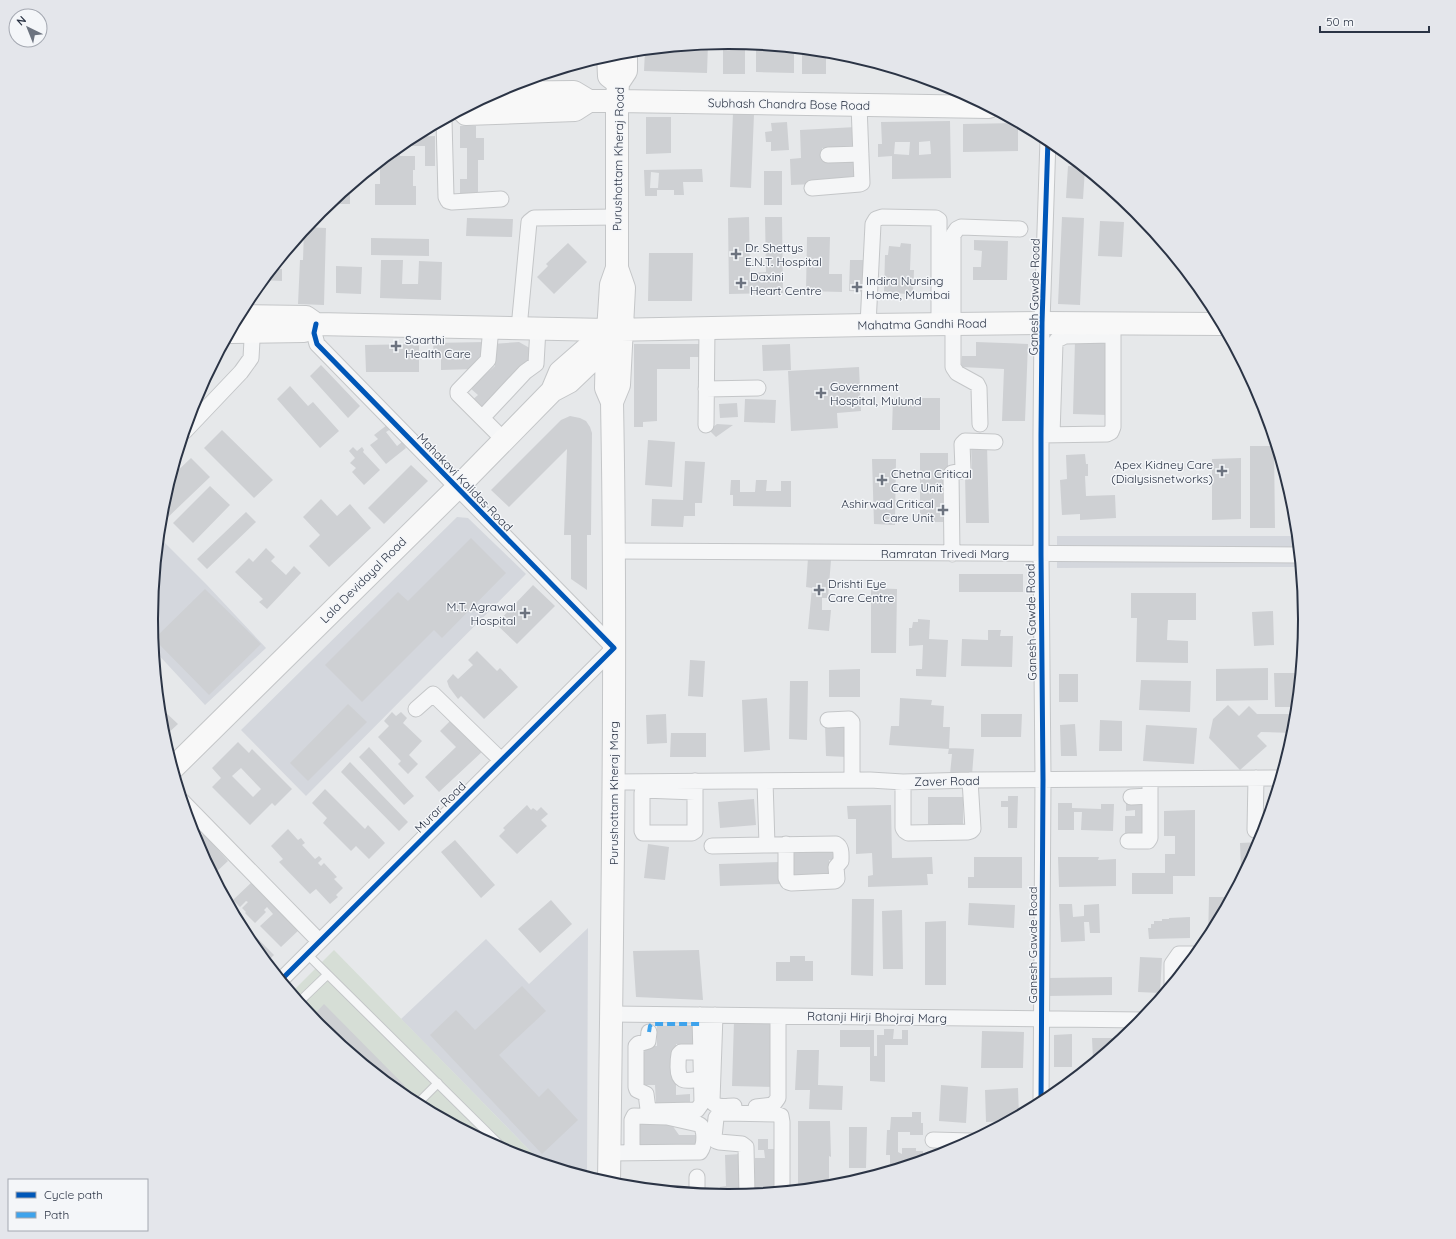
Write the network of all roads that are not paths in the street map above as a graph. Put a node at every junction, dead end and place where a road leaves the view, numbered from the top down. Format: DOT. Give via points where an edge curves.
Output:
graph roads {
  1 [pos="626,59"];
  2 [pos="608,62"];
  3 [pos="617,92"];
  4 [pos="508,93"];
  5 [pos="589,100"];
  6 [pos="859,105"];
  7 [pos="977,107"];
  8 [pos="465,113"];
  9 [pos="444,124"];
  10 [pos="1048,147"];
  11 [pos="861,154"];
  12 [pos="828,155"];
  13 [pos="812,188"];
  14 [pos="501,200"];
  15 [pos="617,217"];
  16 [pos="1020,229"];
  17 [pos="248,321"];
  18 [pos="1042,323"];
  19 [pos="316,324"];
  20 [pos="946,324"];
  21 [pos="1216,324"];
  22 [pos="868,325"];
  23 [pos="239,327"];
  24 [pos="491,327"];
  25 [pos="529,328"];
  26 [pos="707,328"];
  27 [pos="1113,329"];
  28 [pos="612,335"];
  29 [pos="560,387"];
  30 [pos="758,388"];
  31 [pos="706,389"];
  32 [pos="609,395"];
  33 [pos="482,418"];
  34 [pos="193,421"];
  35 [pos="706,424"];
  36 [pos="980,424"];
  37 [pos="1047,435"];
  38 [pos="504,440"];
  39 [pos="995,442"];
  40 [pos="457,488"];
  41 [pos="615,551"];
  42 [pos="952,554"];
  43 [pos="1041,554"];
  44 [pos="1295,555"];
  45 [pos="614,648"];
  46 [pos="416,709"];
  47 [pos="828,720"];
  48 [pos="501,760"];
  49 [pos="176,764"];
  50 [pos="1256,778"];
  51 [pos="1276,778"];
  52 [pos="1043,779"];
  53 [pos="1150,779"];
  54 [pos="852,780"];
  55 [pos="970,780"];
  56 [pos="765,781"];
  57 [pos="614,782"];
  58 [pos="903,782"];
  59 [pos="666,786"];
  60 [pos="695,786"];
  61 [pos="1131,796"];
  62 [pos="1150,796"];
  63 [pos="190,810"];
  64 [pos="1255,830"];
  65 [pos="1128,841"];
  66 [pos="786,844"];
  67 [pos="768,845"];
  68 [pos="712,846"];
  69 [pos="319,941"];
  70 [pos="307,954"];
  71 [pos="1190,954"];
  72 [pos="327,975"];
  73 [pos="284,977"];
  74 [pos="1172,978"];
  75 [pos="302,999"];
  76 [pos="611,1014"];
  77 [pos="707,1015"];
  78 [pos="778,1016"];
  79 [pos="1042,1019"];
  80 [pos="1134,1020"];
  81 [pos="649,1032"];
  82 [pos="701,1052"];
  83 [pos="701,1080"];
  84 [pos="438,1083"];
  85 [pos="1041,1096"];
  86 [pos="421,1100"];
  87 [pos="495,1140"];
  88 [pos="933,1140"];
  89 [pos="959,1141"];
  90 [pos="632,1153"];
  91 [pos="609,1156"];
  92 [pos="670,1157"];
  93 [pos="609,1177"];
  94 [pos="697,1178"];
  95 [pos="782,1187"];
  96 [pos="697,1189"];
  97 [pos="747,1189"];
  1 -- 3 [label="street, Purushottam Kheraj Road" via="626,71"];
  2 -- 3 [label="street" via="609,76"];
  3 -- 5 [label="street, Subhash Chandra Bose Road"];
  3 -- 6 [label="street, Subhash Chandra Bose Road"];
  3 -- 15 [label="street, Purushottam Kheraj Road"];
  4 -- 5 [label="street, Subhash Chandra Bose Road" via="574,92"];
  5 -- 8 [label="street" via="575,110"];
  6 -- 7 [label="street, Subhash Chandra Bose Road"];
  6 -- 11 [label="street"];
  9 -- 14 [label="street" via="448,201"];
  10 -- 18 [label="street, Ganesh Gawde Road"];
  11 -- 12 [label="street"];
  11 -- 13 [label="street" via="862,183"];
  15 -- 25 [label="street" via="534,218 529,222"];
  15 -- 28 [label="street, Purushottam Kheraj Road" via="617,268 624,288"];
  16 -- 20 [label="street" via="961,227 954,231"];
  17 -- 19 [label="street" via="306,317"];
  17 -- 23 [label="street"];
  17 -- 34 [label="street" via="251,358 241,372"];
  18 -- 20 [label="street, Mahatma Gandhi Road"];
  18 -- 27 [label="street, Mahatma Gandhi Road"];
  18 -- 37 [label="street, Ganesh Gawde Road"];
  19 -- 24 [label="street, Mahatma Gandhi Road"];
  19 -- 40 [label="street, Mahakavi Kalidas Road" via="314,333 317,344"];
  20 -- 22 [label="street, Mahatma Gandhi Road"];
  20 -- 22 [label="street" via="939,220 882,217 876,219 873,224"];
  20 -- 36 [label="street" via="954,371 974,381 979,388"];
  21 -- 27 [label="street, Mahatma Gandhi Road"];
  22 -- 26 [label="street, Mahatma Gandhi Road"];
  24 -- 25 [label="street, Mahatma Gandhi Road"];
  24 -- 33 [label="street" via="488,360 458,391"];
  25 -- 28 [label="street, Mahatma Gandhi Road"];
  25 -- 33 [label="street" via="536,364 525,372"];
  26 -- 28 [label="street, Mahatma Gandhi Road"];
  26 -- 31 [label="street"];
  27 -- 37 [label="street" via="1066,336 1056,343"];
  27 -- 37 [label="street" via="1111,432"];
  28 -- 29 [label="street" via="560,372"];
  28 -- 32 [label="street, Purushottam Kheraj Road" via="619,384"];
  29 -- 32 [label="street" via="590,383"];
  29 -- 38 [label="street, Lala Devidayal Road"];
  30 -- 31 [label="street"];
  31 -- 35 [label="street"];
  32 -- 41 [label="street, Purushottam Kheraj Marg"];
  33 -- 38 [label="street"];
  37 -- 43 [label="street, Ganesh Gawde Road"];
  38 -- 40 [label="street, Lala Devidayal Road"];
  39 -- 42 [label="street" via="965,441 962,444 962,470 951,474"];
  40 -- 45 [label="street, Mahakavi Kalidas Road"];
  40 -- 49 [label="street, Lala Devidayal Road"];
  41 -- 42 [label="street, Ramratan Trivedi Marg"];
  41 -- 45 [label="street, Purushottam Kheraj Marg"];
  42 -- 43 [label="street, Ramratan Trivedi Marg"];
  43 -- 44 [label="street, Ramratan Trivedi Marg"];
  43 -- 52 [label="street, Ganesh Gawde Road"];
  45 -- 48 [label="street, Murar Road"];
  45 -- 57 [label="street, Purushottam Kheraj Marg"];
  46 -- 48 [label="street" via="432,694"];
  47 -- 54 [label="street" via="849,719 852,722"];
  48 -- 69 [label="street, Murar Road"];
  50 -- 51 [label="street, Zaver Road"];
  50 -- 53 [label="street, Zaver Road"];
  50 -- 64 [label="street"];
  52 -- 53 [label="street, Zaver Road"];
  52 -- 55 [label="street, Zaver Road"];
  52 -- 79 [label="street, Ganesh Gawde Road"];
  53 -- 62 [label="street"];
  54 -- 56 [label="street, Zaver Road"];
  54 -- 58 [label="street, Zaver Road"];
  55 -- 58 [label="street, Zaver Road"];
  55 -- 58 [label="street" via="973,829 968,832 905,831"];
  56 -- 60 [label="street, Zaver Road"];
  56 -- 67 [label="street"];
  57 -- 59 [label="street, Zaver Road"];
  57 -- 76 [label="street, Purushottam Kheraj Marg"];
  59 -- 60 [label="street, Zaver Road"];
  59 -- 60 [label="street" via="643,790 635,805 643,834 695,831"];
  61 -- 62 [label="street"];
  62 -- 65 [label="street" via="1149,840"];
  63 -- 69 [label="street"];
  66 -- 67 [label="street"];
  67 -- 68 [label="street"];
  69 -- 70 [label="street, Murar Road"];
  70 -- 72 [label="lane"];
  70 -- 73 [label="street, Murar Road"];
  71 -- 74 [label="street" via="1179,954 1172,964"];
  72 -- 75 [label="lane"];
  72 -- 84 [label="lane"];
  76 -- 77 [label="street, Ratanji Hirji Bhojraj Marg"];
  76 -- 91 [label="street, Purushottam Kheraj Marg"];
  77 -- 78 [label="street, Ratanji Hirji Bhojraj Marg"];
  77 -- 78 [label="street" via="712,1101 717,1106 769,1107 778,1098"];
  77 -- 82 [label="street"];
  78 -- 79 [label="street, Ratanji Hirji Bhojraj Marg"];
  79 -- 80 [label="street, Ratanji Hirji Bhojraj Marg"];
  79 -- 85 [label="street, Ganesh Gawde Road"];
  81 -- 83 [label="street" via="648,1041 636,1046 636,1086 637,1090 645,1092 650,1111 697,1110 702,1103"];
  82 -- 83 [label="street"];
  82 -- 83 [label="street" via="680,1052 678,1075 683,1081"];
  84 -- 86 [label="lane"];
  84 -- 87 [label="lane"];
  88 -- 89 [label="street"];
  90 -- 90 [label="street" via="700,1152 703,1145 703,1128 698,1124 667,1117 634,1116"];
  90 -- 91 [label="street"];
  91 -- 92 [label="street"];
  91 -- 93 [label="street, Purushottam Kheraj Marg"];
  94 -- 96 [label="street"];
  95 -- 97 [label="street" via="781,1116 722,1113 716,1118 714,1137 719,1142 742,1144 746,1147"];
}
